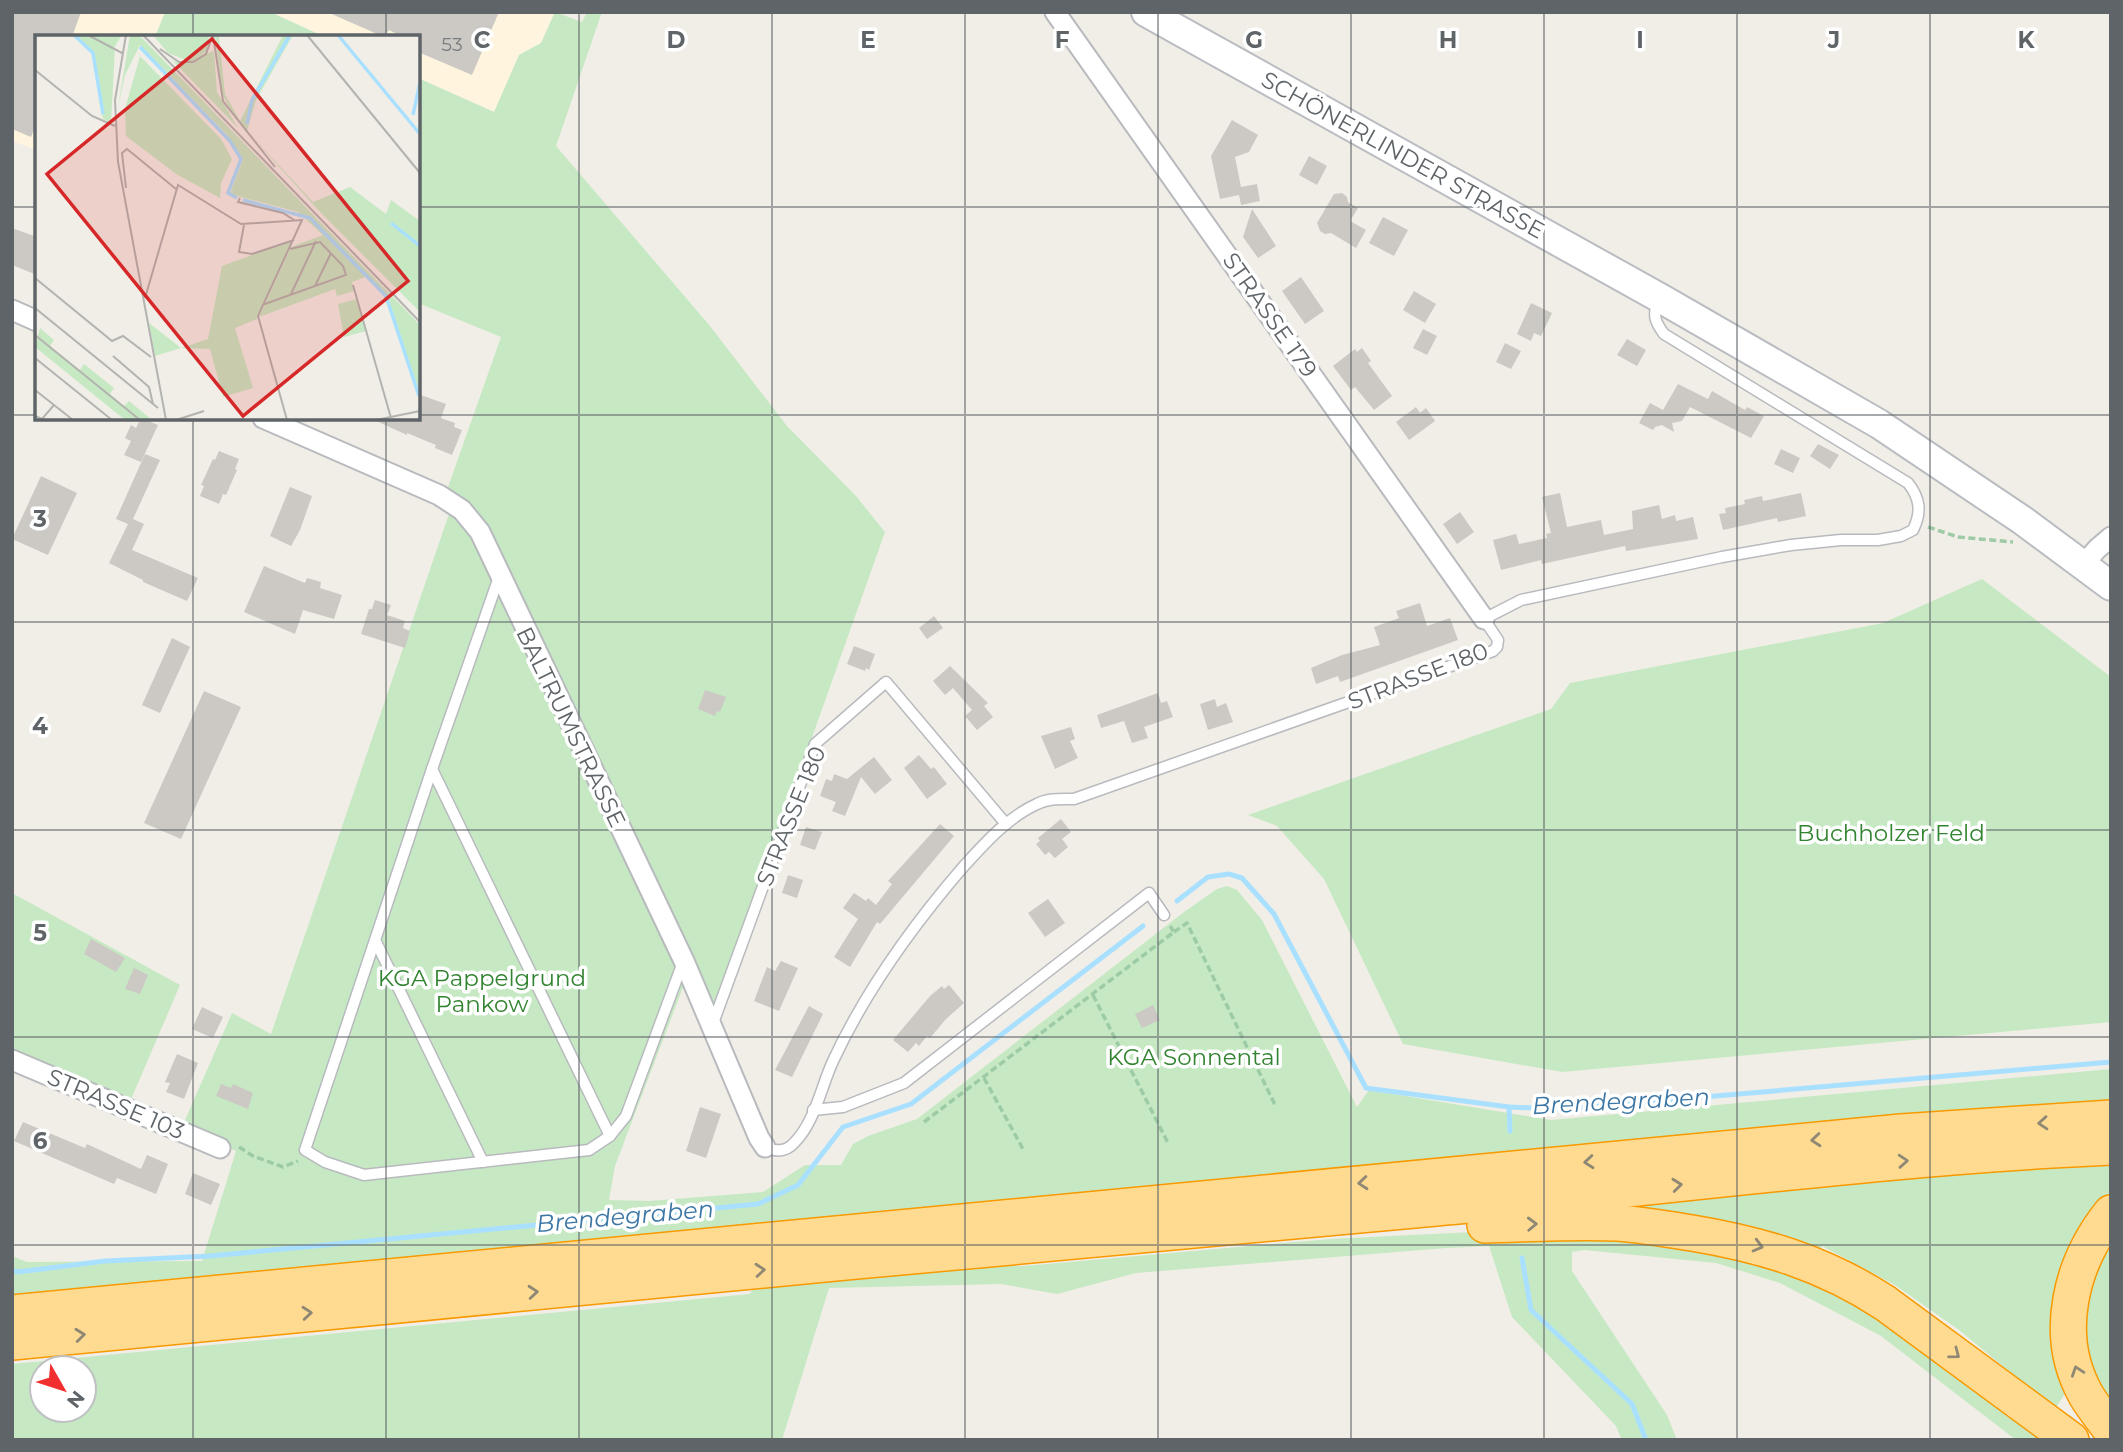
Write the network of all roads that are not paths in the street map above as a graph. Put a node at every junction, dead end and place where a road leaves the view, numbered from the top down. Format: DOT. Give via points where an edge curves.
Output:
graph roads {
  1 [pos="1055,12"];
  2 [pos="1146,12"];
  3 [pos="1660,298"];
  4 [pos="12,310"];
  5 [pos="35,320"];
  6 [pos="268,420"];
  7 [pos="2111,537"];
  8 [pos="2083,565"];
  9 [pos="499,577"];
  10 [pos="2111,586"];
  11 [pos="1484,619"];
  12 [pos="432,768"];
  13 [pos="1006,824"];
  14 [pos="1164,915"];
  15 [pos="376,942"];
  16 [pos="684,961"];
  17 [pos="711,1030"];
  18 [pos="12,1060"];
  19 [pos="813,1110"];
  20 [pos="2111,1118"];
  21 [pos="610,1136"];
  22 [pos="765,1147"];
  23 [pos="2111,1147"];
  24 [pos="220,1148"];
  25 [pos="483,1162"];
  26 [pos="2111,1213"];
  27 [pos="999,1247"];
  28 [pos="12,1313"];
  29 [pos="12,1342"];
  30 [pos="2111,1430"];
  31 [pos="2071,1440"];
  1 -- 11 [label="street, STRASSE 179"];
  2 -- 3 [label="main road, SCHÖNERLINDER STRASSE"];
  3 -- 8 [label="main road, SCHÖNERLINDER STRASSE" via="1879,424"];
  3 -- 11 [label="lane, STRASSE 180" via="1655,322 1664,334 1908,482 1918,495 1917,523 1900,536 1777,548 1534,597"];
  4 -- 5 [label="street"];
  6 -- 9 [label="street, BALTRUMSTRASSE" via="439,495 462,510 480,532"];
  7 -- 8 [label="street"];
  8 -- 10 [label="main road, SCHÖNERLINDER STRASSE"];
  9 -- 12 [label="lane"];
  9 -- 16 [label="street, BALTRUMSTRASSE"];
  11 -- 13 [label="lane, STRASSE 180" via="1498,640 1493,651 1074,799 1039,802"];
  12 -- 15 [label="lane"];
  12 -- 21 [label="lane"];
  13 -- 17 [label="lane, STRASSE 180" via="886,682 815,744"];
  13 -- 19 [label="lane, STRASSE 180" via="933,902 900,947 864,1003"];
  14 -- 19 [label="lane" via="1149,893 904,1083 843,1107"];
  15 -- 25 [label="lane"];
  15 -- 25 [label="lane" via="305,1150 364,1175"];
  16 -- 17 [label="street, BALTRUMSTRASSE"];
  16 -- 21 [label="lane" via="626,1116"];
  17 -- 22 [label="street, BALTRUMSTRASSE"];
  18 -- 24 [label="street, STRASSE 103"];
  19 -- 22 [label="lane, STRASSE 180" via="793,1146 774,1151"];
  20 -- 28 [label="highway, one-way" via="1887,1133"];
  21 -- 25 [label="lane" via="589,1150"];
  27 -- 23 [label="highway, one-way" via="1893,1162"];
  30 -- 26 [label="highway, one-way" via="2085,1393 2068,1331 2068,1310 2085,1252"];
  29 -- 27 [label="highway, one-way"];
  27 -- 31 [label="highway, one-way" via="1585,1222 1703,1235 1804,1260 1863,1289"];
}
